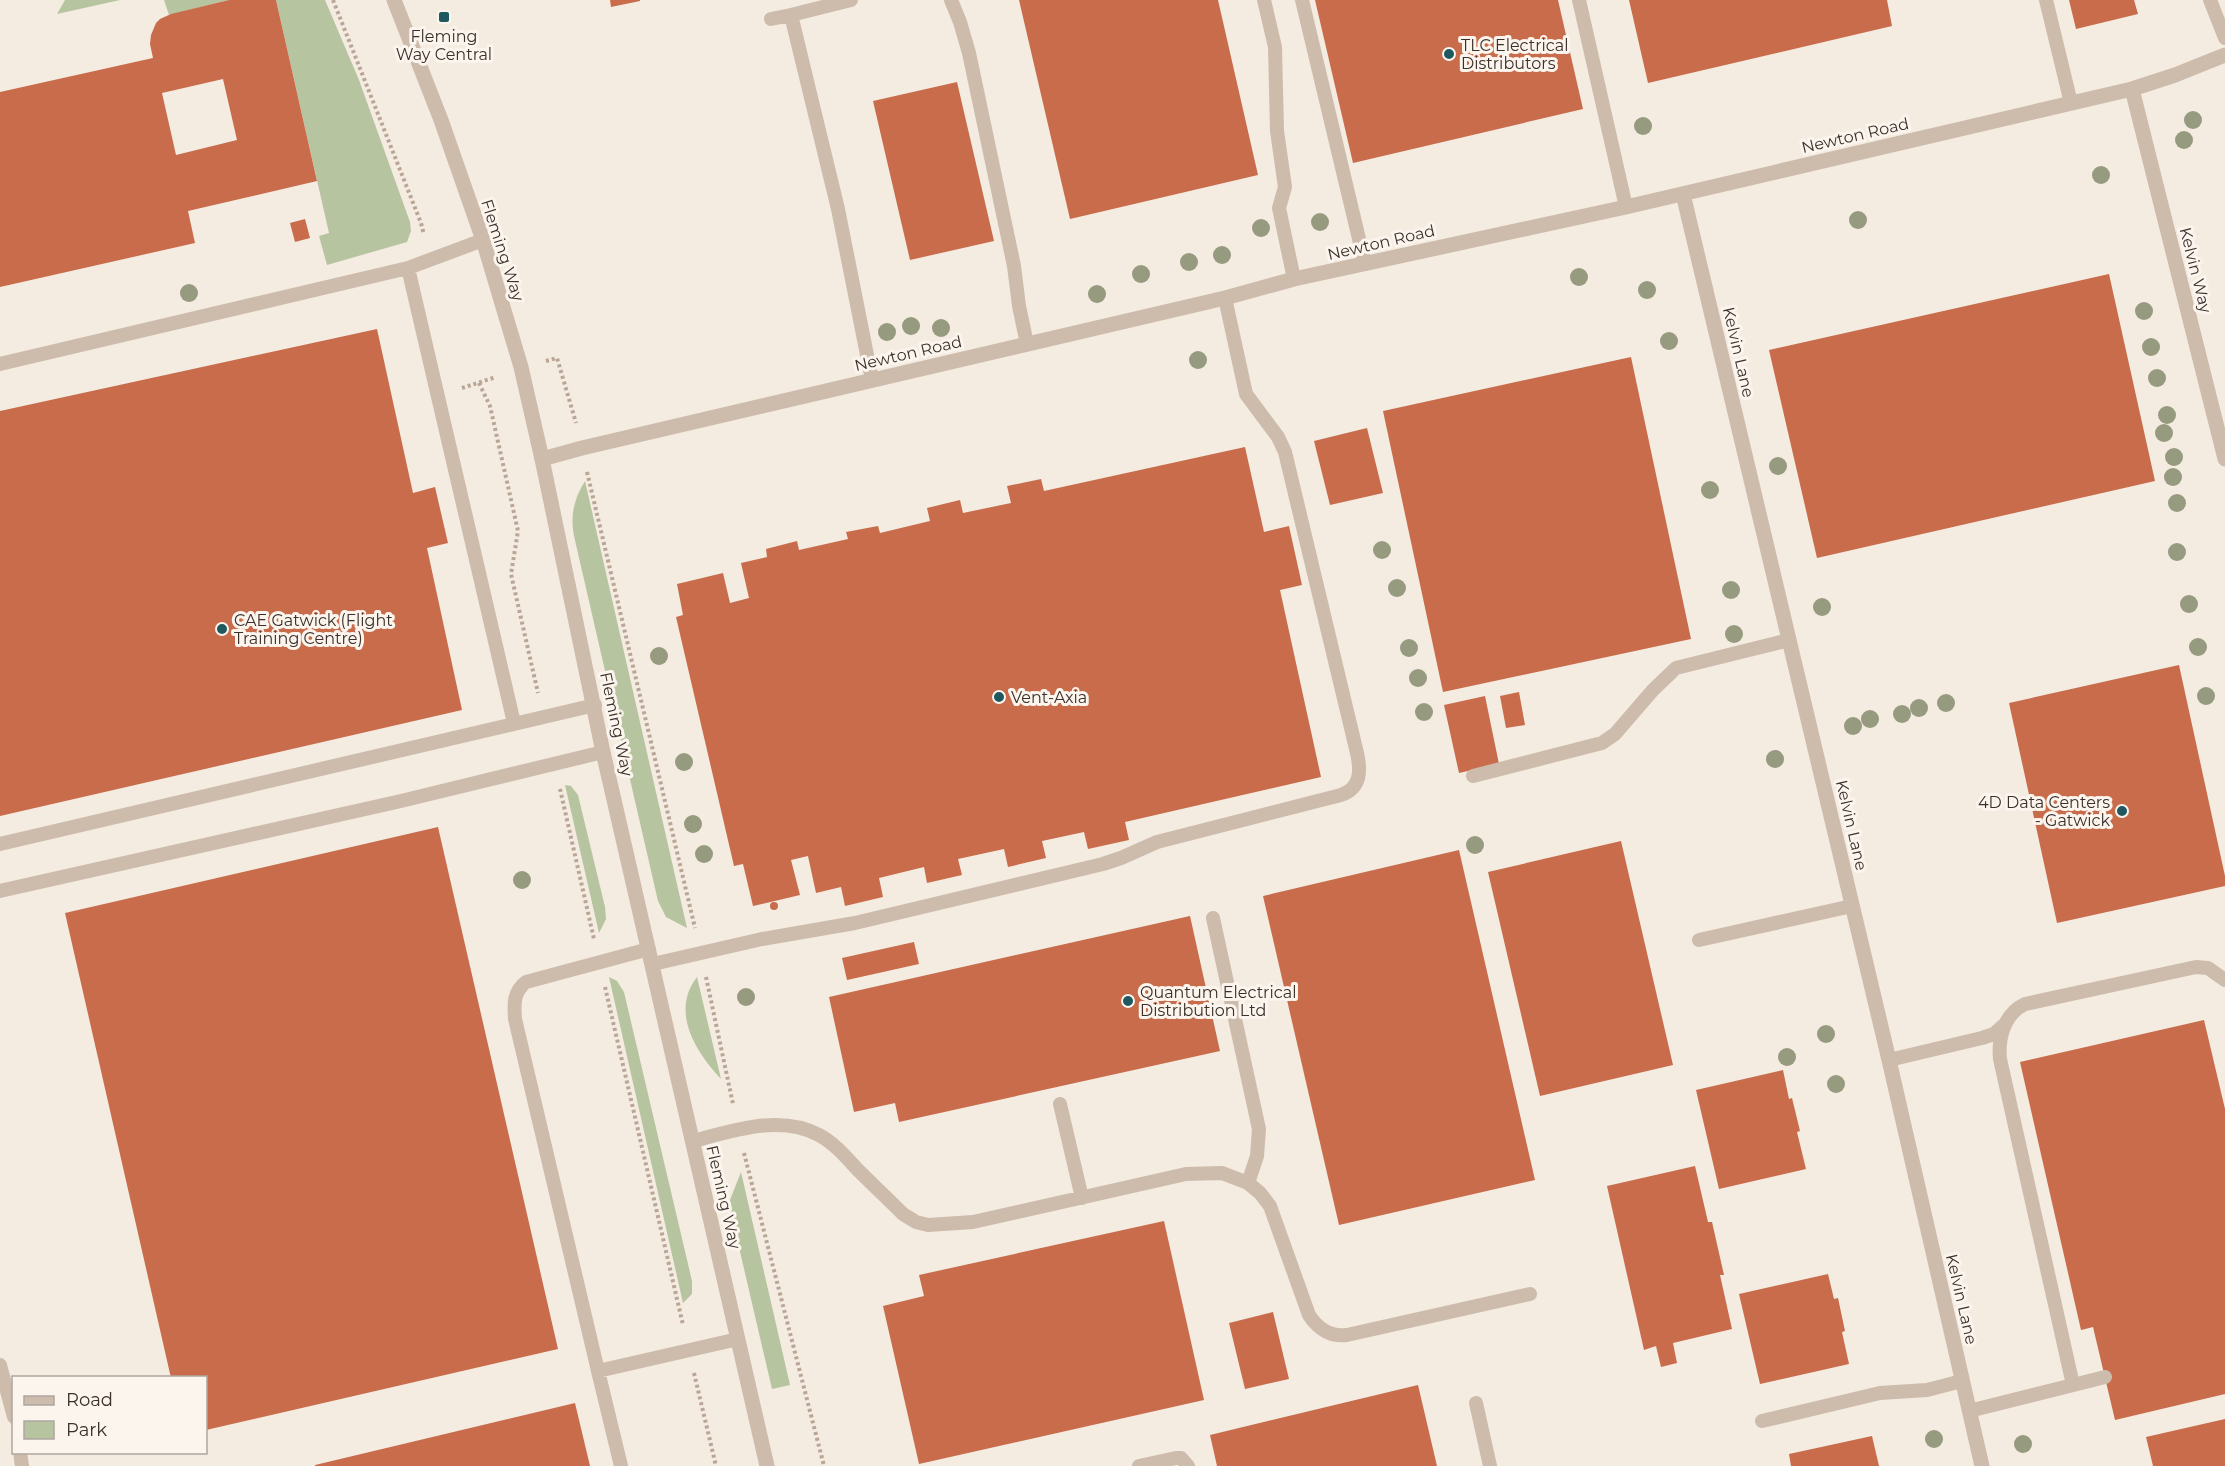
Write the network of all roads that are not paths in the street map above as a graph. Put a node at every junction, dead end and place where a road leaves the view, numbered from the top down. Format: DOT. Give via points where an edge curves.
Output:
graph roads {
  1 [pos="394,0"];
  2 [pos="851,0"];
  3 [pos="951,0"];
  4 [pos="1264,0"];
  5 [pos="1302,0"];
  6 [pos="1579,0"];
  7 [pos="2046,0"];
  8 [pos="2210,0"];
  9 [pos="791,15"];
  10 [pos="771,19"];
  11 [pos="2225,38"];
  12 [pos="2225,55"];
  13 [pos="2132,89"];
  14 [pos="2071,103"];
  15 [pos="1683,194"];
  16 [pos="1626,207"];
  17 [pos="483,240"];
  18 [pos="1365,264"];
  19 [pos="408,268"];
  20 [pos="1294,279"];
  21 [pos="1225,298"];
  22 [pos="1027,344"];
  23 [pos="0,364"];
  24 [pos="872,380"];
  25 [pos="2225,457"];
  26 [pos="542,459"];
  27 [pos="1789,640"];
  28 [pos="595,705"];
  29 [pos="514,723"];
  30 [pos="603,752"];
  31 [pos="1473,776"];
  32 [pos="0,844"];
  33 [pos="0,891"];
  34 [pos="1852,906"];
  35 [pos="1213,918"];
  36 [pos="1699,940"];
  37 [pos="651,956"];
  38 [pos="2225,980"];
  39 [pos="2007,1022"];
  40 [pos="1890,1060"];
  41 [pos="1060,1104"];
  42 [pos="693,1141"];
  43 [pos="1248,1183"];
  44 [pos="1082,1198"];
  45 [pos="1530,1294"];
  46 [pos="738,1339"];
  47 [pos="0,1365"];
  48 [pos="598,1371"];
  49 [pos="2104,1377"];
  50 [pos="1962,1382"];
  51 [pos="2073,1385"];
  52 [pos="1476,1403"];
  53 [pos="12,1410"];
  54 [pos="1969,1411"];
  55 [pos="1762,1420"];
  56 [pos="621,1466"];
  57 [pos="767,1466"];
  58 [pos="1139,1466"];
  59 [pos="1188,1466"];
  60 [pos="1490,1466"];
  61 [pos="1982,1466"];
  1 -- 17 [label="street, Fleming Way"];
  2 -- 9 [label="lane"];
  3 -- 22 [label="lane" via="969,53"];
  4 -- 20 [label="lane" via="1275,46 1277,131 1286,187 1279,208"];
  5 -- 18 [label="lane"];
  6 -- 16 [label="lane"];
  7 -- 14 [label="lane"];
  8 -- 11 [label="lane"];
  9 -- 10 [label="lane"];
  9 -- 24 [label="lane" via="838,209"];
  12 -- 13 [label="street, Newton Road"];
  13 -- 14 [label="street, Newton Road"];
  13 -- 25 [label="street, Kelvin Way"];
  14 -- 15 [label="street, Newton Road"];
  15 -- 16 [label="street, Newton Road"];
  15 -- 27 [label="street, Kelvin Lane"];
  16 -- 18 [label="street, Newton Road"];
  17 -- 19 [label="lane"];
  17 -- 26 [label="street, Fleming Way" via="521,367"];
  18 -- 20 [label="street, Newton Road"];
  19 -- 23 [label="lane"];
  19 -- 29 [label="lane"];
  20 -- 21 [label="street, Newton Road"];
  21 -- 22 [label="street, Newton Road"];
  21 -- 37 [label="lane" via="1246,394 1285,452 1359,762 1359,779 1352,790 1157,842 1103,864 855,923"];
  22 -- 24 [label="street, Newton Road"];
  24 -- 26 [label="street, Newton Road"];
  26 -- 28 [label="street, Fleming Way"];
  27 -- 31 [label="lane" via="1681,665 1668,674 1616,734 1602,743"];
  27 -- 34 [label="street, Kelvin Lane"];
  28 -- 29 [label="lane"];
  28 -- 30 [label="street, Fleming Way"];
  29 -- 32 [label="lane"];
  30 -- 33 [label="lane"];
  30 -- 37 [label="street, Fleming Way"];
  34 -- 36 [label="lane"];
  34 -- 40 [label="street, Kelvin Lane"];
  35 -- 43 [label="lane" via="1259,1129 1257,1156"];
  37 -- 42 [label="street, Fleming Way"];
  37 -- 48 [label="lane" via="531,980 520,986 514,1000"];
  38 -- 39 [label="lane" via="2208,968 2196,967 2025,1004"];
  39 -- 40 [label="lane" via="1988,1036"];
  39 -- 51 [label="lane" via="1999,1044 2000,1059"];
  40 -- 50 [label="street, Kelvin Lane"];
  41 -- 44 [label="lane"];
  42 -- 44 [label="lane" via="764,1125 812,1131 831,1143 903,1214 928,1225 987,1220"];
  42 -- 46 [label="street, Fleming Way"];
  43 -- 44 [label="lane" via="1222,1173 1195,1172"];
  43 -- 45 [label="lane" via="1270,1206 1306,1308 1313,1321 1329,1334 1347,1335"];
  46 -- 48 [label="lane"];
  46 -- 57 [label="street, Fleming Way"];
  47 -- 53 [label="lane"];
  48 -- 56 [label="lane"];
  49 -- 51 [label="lane"];
  50 -- 54 [label="street, Kelvin Lane"];
  50 -- 55 [label="lane" via="1927,1390 1880,1393"];
  51 -- 54 [label="lane"];
  52 -- 60 [label="lane"];
  54 -- 61 [label="street, Kelvin Lane"];
  58 -- 59 [label="lane" via="1176,1458"];
}
